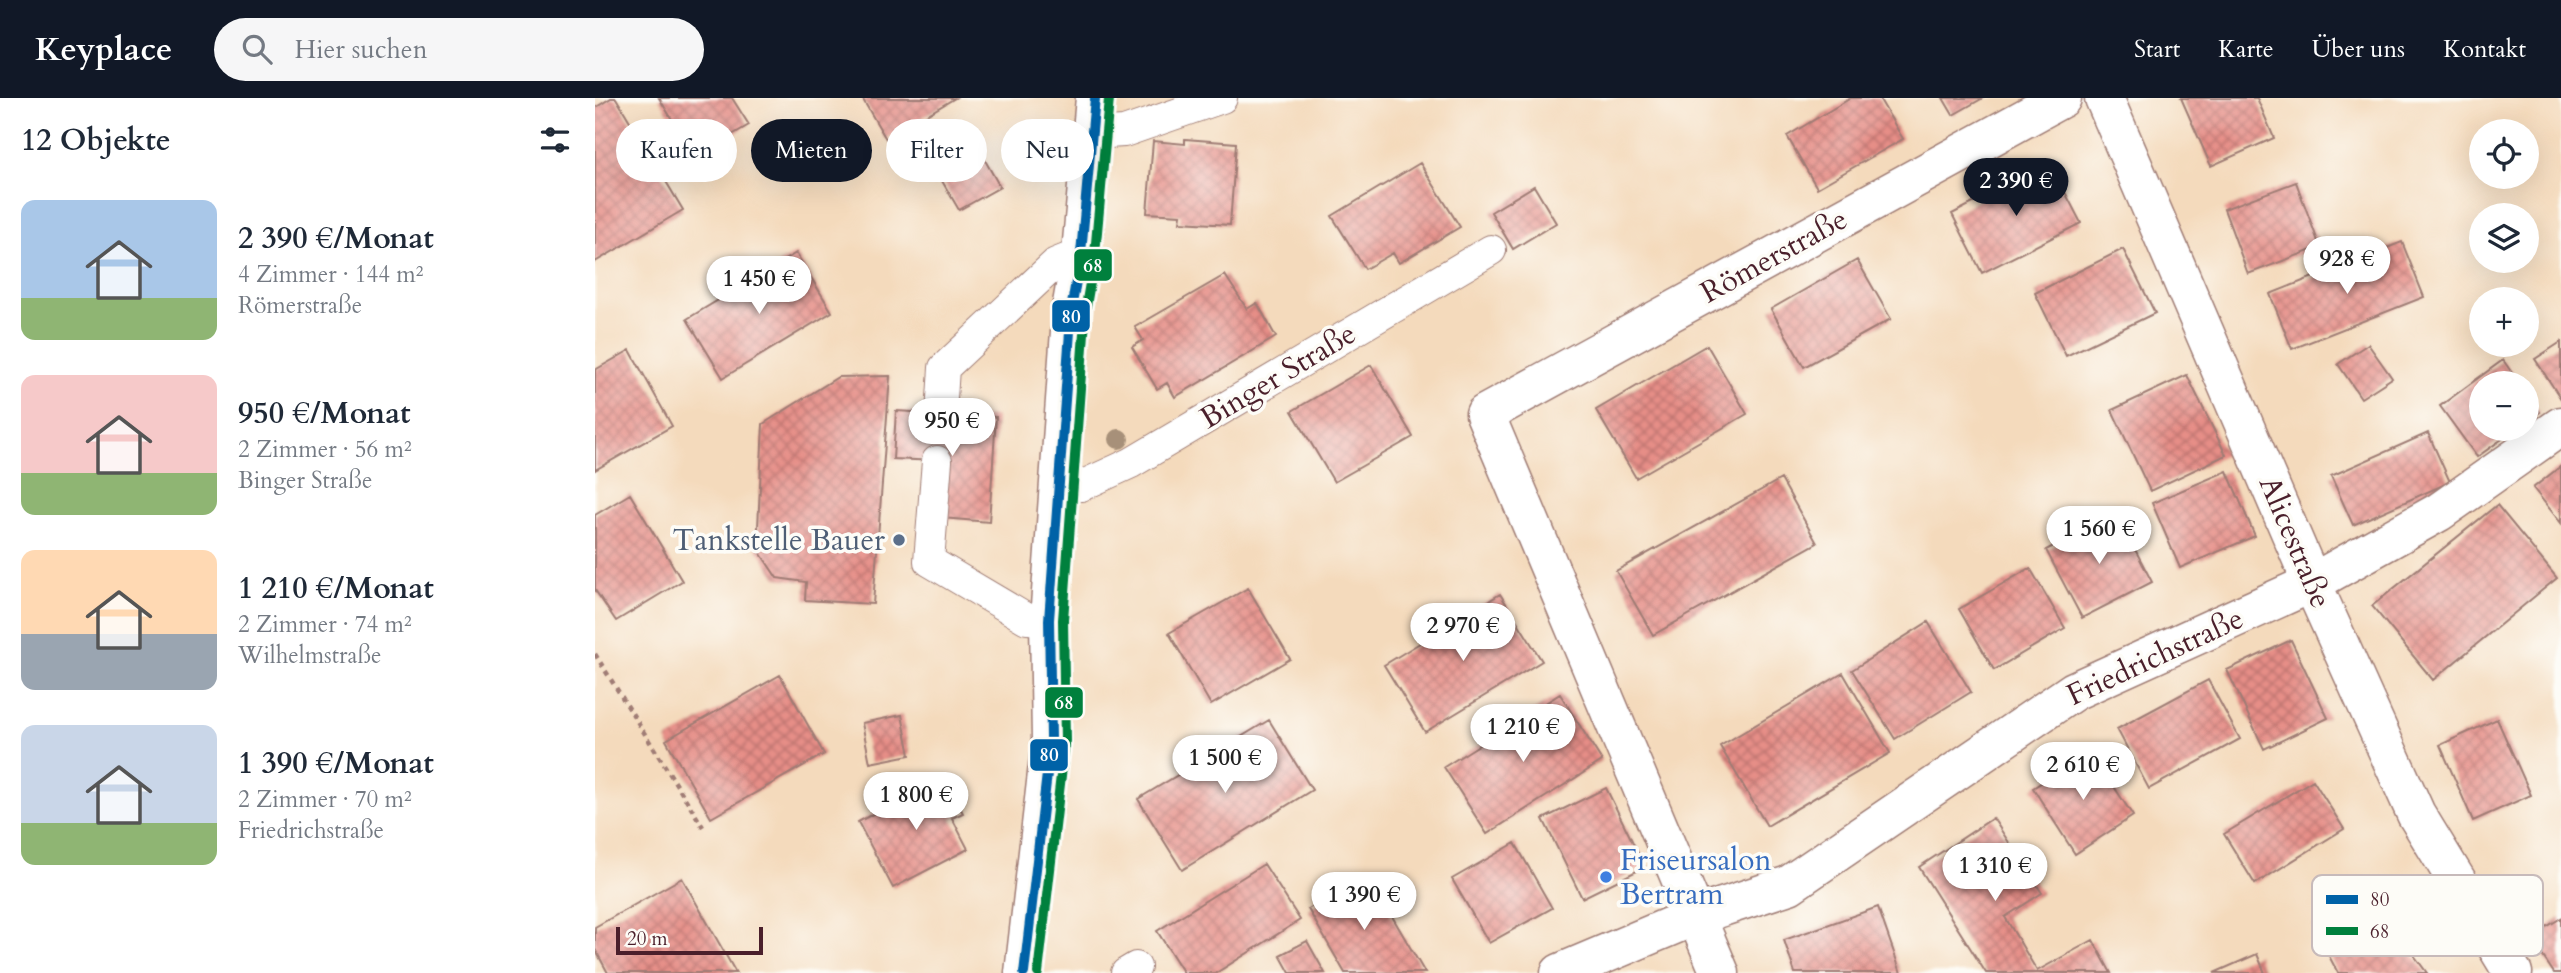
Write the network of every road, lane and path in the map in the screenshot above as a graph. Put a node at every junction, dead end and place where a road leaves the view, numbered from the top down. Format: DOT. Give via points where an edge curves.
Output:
graph roads {
  1 [pos="1222,98"];
  2 [pos="2062,98"];
  3 [pos="2104,98"];
  4 [pos="1093,116"];
  5 [pos="1491,250"];
  6 [pos="1081,253"];
  7 [pos="941,414"];
  8 [pos="2561,426"];
  9 [pos="937,461"];
  10 [pos="1059,487"];
  11 [pos="2312,583"];
  12 [pos="1049,620"];
  13 [pos="595,654"];
  14 [pos="703,827"];
  15 [pos="2453,875"];
  16 [pos="1695,916"];
  17 [pos="2503,956"];
  18 [pos="1024,973"];
  19 [pos="1560,973"];
  20 [pos="1720,973"];
  21 [pos="2513,973"];
  1 -- 4 [label="lane" via="1123,132"];
  2 -- 16 [label="street, Römerstraße" via="1485,414"];
  3 -- 11 [label="street, Alicestraße"];
  4 -- 6 [label="street"];
  5 -- 10 [label="lane, Binger Straße" via="1131,463 1081,486"];
  6 -- 7 [label="lane" via="1056,262 944,369"];
  6 -- 10 [label="street" via="1072,304"];
  8 -- 11 [label="street, Friedrichstraße" via="2439,513"];
  9 -- 12 [label="lane" via="929,561 1027,619"];
  10 -- 12 [label="street"];
  11 -- 15 [label="street, Alicestraße" via="2416,814"];
  11 -- 16 [label="street, Friedrichstraße" via="2074,691 1789,886"];
  12 -- 18 [label="street" via="1051,739"];
  13 -- 14 [label="path"];
  16 -- 19 [label="street, Friedrichstraße"];
  16 -- 20 [label="street"];
  17 -- 21 [label="street, Alicestraße"];
}
